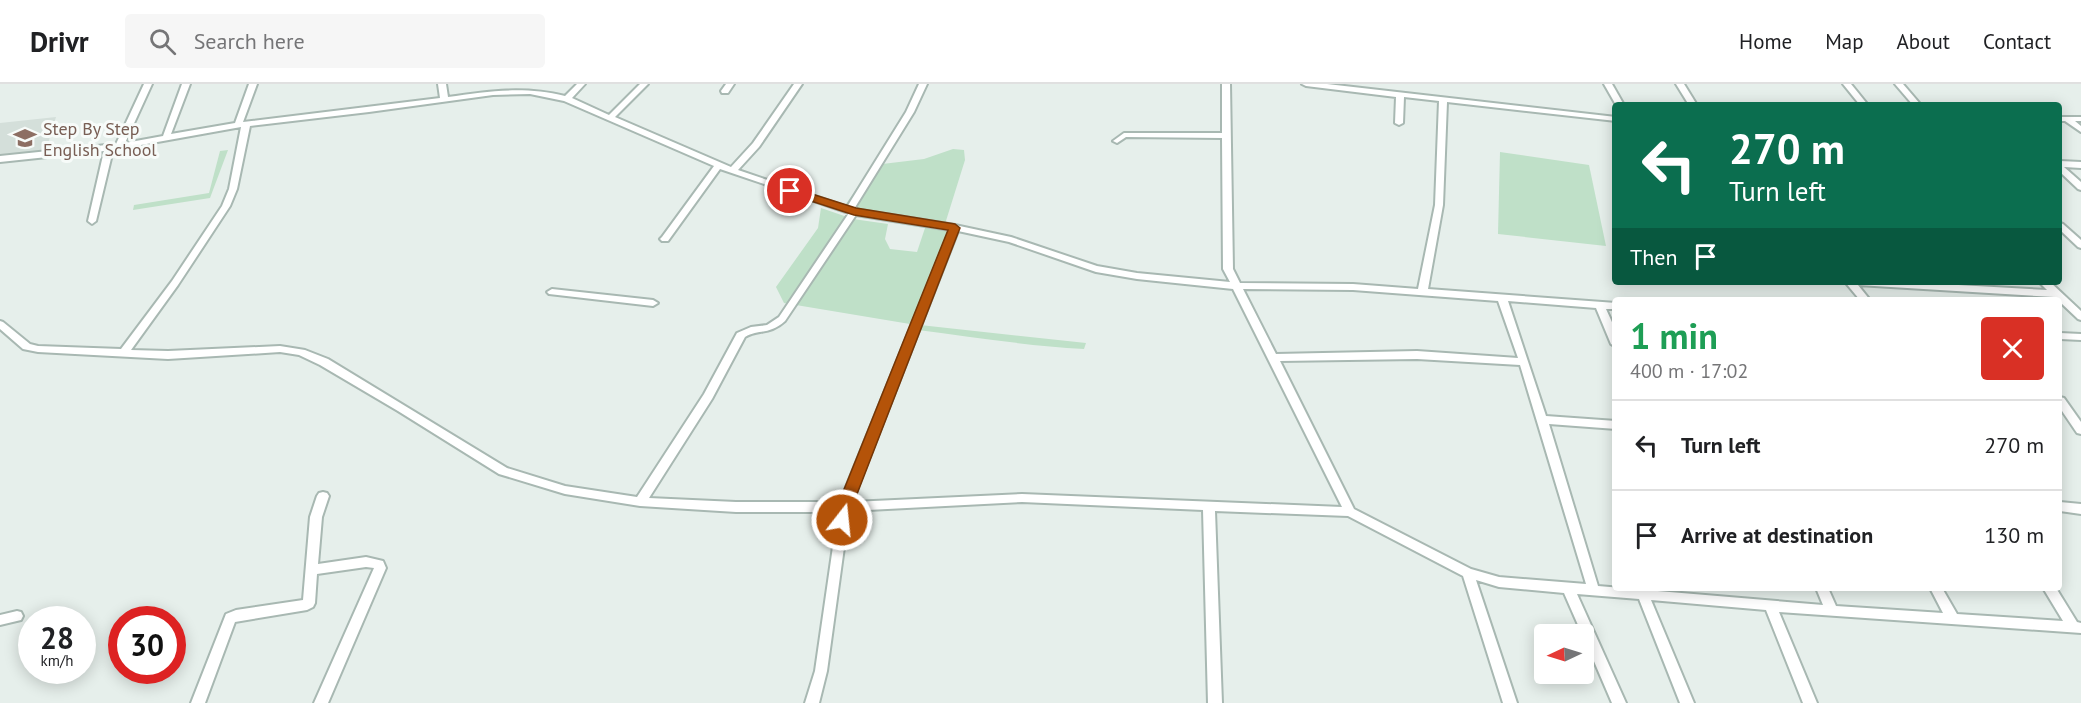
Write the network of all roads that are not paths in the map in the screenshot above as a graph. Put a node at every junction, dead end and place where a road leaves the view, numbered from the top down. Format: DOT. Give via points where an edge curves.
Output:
graph roads {
  1 [pos="148,84"];
  2 [pos="186,84"];
  3 [pos="253,84"];
  4 [pos="442,84"];
  5 [pos="498,84"];
  6 [pos="536,84"];
  7 [pos="581,84"];
  8 [pos="644,84"];
  9 [pos="798,84"];
  10 [pos="923,84"];
  11 [pos="1226,84"];
  12 [pos="1306,84"];
  13 [pos="1394,84"];
  14 [pos="1608,84"];
  15 [pos="1680,84"];
  16 [pos="1847,84"];
  17 [pos="1899,84"];
  18 [pos="530,92"];
  19 [pos="493,93"];
  20 [pos="1396,94"];
  21 [pos="444,98"];
  22 [pos="567,99"];
  23 [pos="1443,99"];
  24 [pos="1618,102"];
  25 [pos="1691,102"];
  26 [pos="1862,102"];
  27 [pos="1914,102"];
  28 [pos="610,118"];
  29 [pos="1612,119"];
  30 [pos="2063,119"];
  31 [pos="2081,119"];
  32 [pos="1399,123"];
  33 [pos="242,124"];
  34 [pos="2081,130"];
  35 [pos="1226,136"];
  36 [pos="165,138"];
  37 [pos="1117,141"];
  38 [pos="119,147"];
  39 [pos="109,149"];
  40 [pos="0,159"];
  41 [pos="2081,165"];
  42 [pos="718,166"];
  43 [pos="2062,166"];
  44 [pos="2062,168"];
  45 [pos="732,171"];
  46 [pos="2081,187"];
  47 [pos="851,211"];
  48 [pos="92,221"];
  49 [pos="955,228"];
  50 [pos="2062,228"];
  51 [pos="665,239"];
  52 [pos="2081,245"];
  53 [pos="1853,285"];
  54 [pos="1902,285"];
  55 [pos="2047,285"];
  56 [pos="1236,286"];
  57 [pos="552,292"];
  58 [pos="1422,293"];
  59 [pos="2057,294"];
  60 [pos="1863,297"];
  61 [pos="2060,297"];
  62 [pos="1502,299"];
  63 [pos="2062,299"];
  64 [pos="653,303"];
  65 [pos="1600,305"];
  66 [pos="1612,306"];
  67 [pos="2081,317"];
  68 [pos="1,327"];
  69 [pos="1612,334"];
  70 [pos="2062,336"];
  71 [pos="2081,337"];
  72 [pos="124,352"];
  73 [pos="1272,358"];
  74 [pos="1524,362"];
  75 [pos="2062,403"];
  76 [pos="2062,418"];
  77 [pos="1542,420"];
  78 [pos="2077,420"];
  79 [pos="1612,425"];
  80 [pos="2081,430"];
  81 [pos="323,496"];
  82 [pos="640,502"];
  83 [pos="1209,506"];
  84 [pos="844,507"];
  85 [pos="2062,507"];
  86 [pos="2081,509"];
  87 [pos="1350,512"];
  88 [pos="312,570"];
  89 [pos="1468,573"];
  90 [pos="1568,588"];
  91 [pos="1593,590"];
  92 [pos="1708,591"];
  93 [pos="1823,591"];
  94 [pos="1938,591"];
  95 [pos="2051,591"];
  96 [pos="1643,595"];
  97 [pos="1712,601"];
  98 [pos="1770,606"];
  99 [pos="1832,611"];
  100 [pos="17,616"];
  101 [pos="0,620"];
  102 [pos="1953,620"];
  103 [pos="2078,628"];
  104 [pos="198,703"];
  105 [pos="321,703"];
  106 [pos="812,703"];
  107 [pos="1215,703"];
  108 [pos="1510,703"];
  109 [pos="1620,703"];
  110 [pos="1687,703"];
  111 [pos="1810,703"];
  1 -- 38 [label="street"];
  2 -- 36 [label="street"];
  3 -- 33 [label="street"];
  4 -- 21 [label="street"];
  5 -- 19 [label="street"];
  6 -- 18 [label="street"];
  7 -- 22 [label="street"];
  8 -- 28 [label="street"];
  9 -- 45 [label="street"];
  10 -- 47 [label="street"];
  11 -- 35 [label="street"];
  12 -- 20 [label="street"];
  13 -- 20 [label="street"];
  14 -- 24 [label="street"];
  15 -- 25 [label="street"];
  16 -- 26 [label="street"];
  17 -- 27 [label="street"];
  18 -- 19 [label="street"];
  18 -- 22 [label="street"];
  19 -- 21 [label="street"];
  20 -- 23 [label="street"];
  20 -- 32 [label="street"];
  21 -- 33 [label="street"];
  22 -- 28 [label="street"];
  23 -- 29 [label="street"];
  23 -- 58 [label="street" via="1439,205"];
  28 -- 42 [label="street"];
  30 -- 31 [label="street"];
  30 -- 34 [label="street"];
  33 -- 36 [label="street"];
  33 -- 72 [label="street" via="233,189 226,206"];
  35 -- 37 [label="street" via="1124,135"];
  35 -- 56 [label="street" via="1228,269"];
  36 -- 38 [label="street"];
  38 -- 39 [label="street"];
  39 -- 40 [label="street"];
  39 -- 48 [label="street"];
  41 -- 43 [label="street"];
  42 -- 45 [label="street"];
  42 -- 51 [label="street"];
  44 -- 46 [label="street"];
  45 -- 47 [label="street"];
  47 -- 49 [label="street"];
  47 -- 82 [label="street" via="783,319 774,328 741,335 708,396"];
  49 -- 56 [label="street" via="1011,240 1096,269"];
  49 -- 84 [label="street"];
  50 -- 52 [label="street"];
  53 -- 60 [label="street"];
  54 -- 59 [label="street"];
  55 -- 59 [label="street"];
  56 -- 58 [label="street"];
  56 -- 73 [label="street"];
  57 -- 64 [label="street"];
  58 -- 62 [label="street"];
  59 -- 61 [label="street"];
  62 -- 65 [label="street"];
  62 -- 74 [label="street"];
  63 -- 67 [label="street"];
  65 -- 66 [label="street"];
  65 -- 69 [label="street"];
  68 -- 72 [label="street" via="27,347"];
  70 -- 71 [label="street"];
  72 -- 82 [label="street" via="301,352 402,408 503,471 565,490"];
  73 -- 74 [label="street" via="1417,355"];
  73 -- 87 [label="street"];
  74 -- 77 [label="street"];
  75 -- 78 [label="street"];
  76 -- 78 [label="street"];
  77 -- 79 [label="street"];
  77 -- 91 [label="street"];
  78 -- 80 [label="street"];
  81 -- 88 [label="street" via="316,517"];
  82 -- 84 [label="street"];
  83 -- 84 [label="street" via="1022,498"];
  83 -- 87 [label="street"];
  83 -- 107 [label="street"];
  84 -- 106 [label="street" via="821,671"];
  85 -- 86 [label="street"];
  87 -- 89 [label="street"];
  88 -- 104 [label="street" via="311,598 303,606 230,618"];
  88 -- 105 [label="street" via="366,562 379,564 380,568"];
  89 -- 90 [label="street" via="1499,582"];
  89 -- 108 [label="street"];
  90 -- 91 [label="street"];
  90 -- 109 [label="street"];
  91 -- 96 [label="street"];
  92 -- 97 [label="street"];
  93 -- 99 [label="street"];
  94 -- 102 [label="street"];
  95 -- 103 [label="street"];
  96 -- 97 [label="street"];
  96 -- 110 [label="street"];
  97 -- 98 [label="street"];
  98 -- 99 [label="street"];
  98 -- 111 [label="street"];
  99 -- 102 [label="street"];
  100 -- 101 [label="street"];
  102 -- 103 [label="street"];
}
